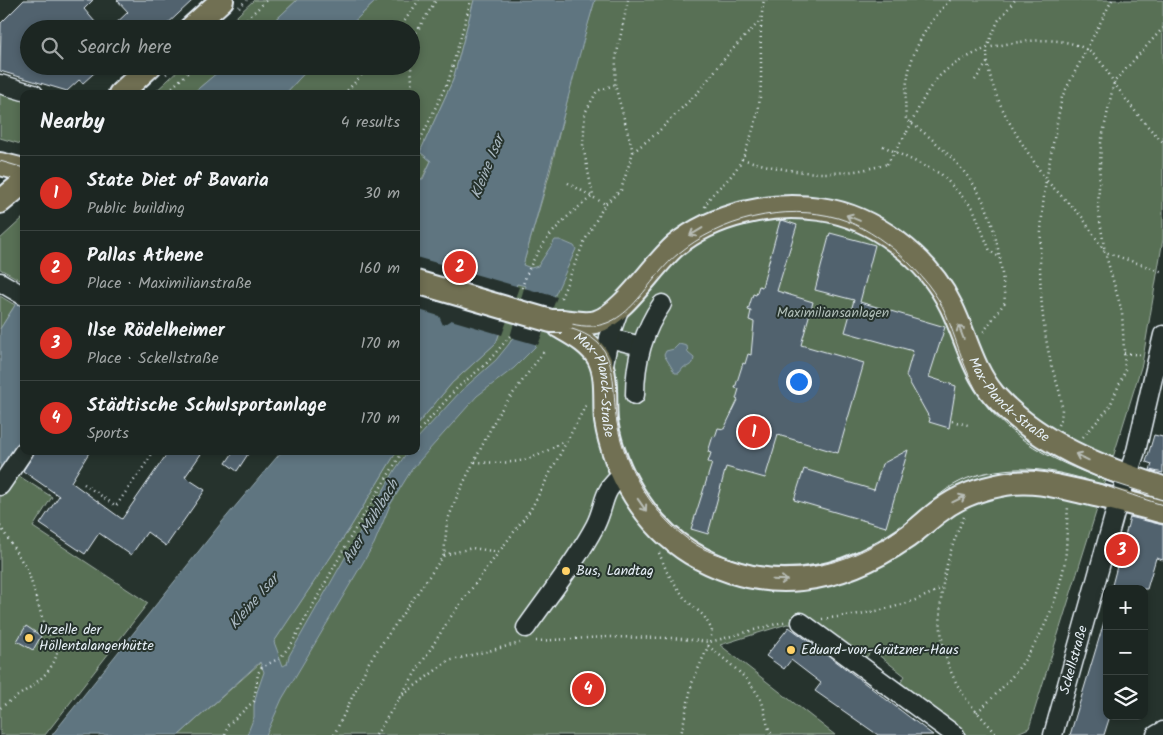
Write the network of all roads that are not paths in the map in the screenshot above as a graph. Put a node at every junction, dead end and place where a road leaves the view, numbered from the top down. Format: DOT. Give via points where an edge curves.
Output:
graph roads {
  1 [pos="222,0"];
  2 [pos="200,20"];
  3 [pos="140,75"];
  4 [pos="0,84"];
  5 [pos="20,90"];
  6 [pos="124,90"];
  7 [pos="0,164"];
  8 [pos="20,169"];
  9 [pos="20,185"];
  10 [pos="0,202"];
  11 [pos="0,282"];
  12 [pos="420,283"];
  13 [pos="20,294"];
  14 [pos="662,304"];
  15 [pos="620,307"];
  16 [pos="558,323"];
  17 [pos="609,338"];
  18 [pos="1163,341"];
  19 [pos="642,346"];
  20 [pos="603,369"];
  21 [pos="635,396"];
  22 [pos="21,455"];
  23 [pos="624,474"];
  24 [pos="1127,476"];
  25 [pos="0,486"];
  26 [pos="1163,488"];
  27 [pos="1119,500"];
  28 [pos="1163,512"];
  29 [pos="804,621"];
  30 [pos="528,637"];
  31 [pos="1163,731"];
  32 [pos="955,735"];
  33 [pos="1053,735"];
  34 [pos="1156,735"];
  1 -- 2 [label="main road"];
  3 -- 6 [label="main road"];
  4 -- 5 [label="street"];
  7 -- 8 [label="main road"];
  9 -- 10 [label="main road"];
  11 -- 13 [label="street"];
  12 -- 16 [label="main road, bridge"];
  14 -- 19 [label="street" via="654,314"];
  15 -- 16 [label="main road, Max-Planck-Straße" via="596,322"];
  15 -- 17 [label="street"];
  24 -- 15 [label="main road, Max-Planck-Straße, one-way" via="1059,446 1026,424 1003,403 979,374 952,307 932,276 893,240 841,213 798,207 772,208 746,212 709,225 675,246"];
  16 -- 20 [label="main road, Max-Planck-Straße" via="594,351"];
  17 -- 19 [label="street"];
  17 -- 20 [label="street"];
  18 -- 24 [label="street, Sckellstraße"];
  19 -- 21 [label="street" via="635,374"];
  20 -- 23 [label="main road, Max-Planck-Straße" via="606,422"];
  22 -- 25 [label="street"];
  23 -- 27 [label="main road, Max-Planck-Straße, one-way" via="655,523 690,552 732,571 774,580 816,578 851,569 882,554 958,499 996,486 1015,482 1044,484"];
  23 -- 30 [label="street" via="610,485 595,525"];
  24 -- 26 [label="main road, Max-Planck-Straße"];
  24 -- 27 [label="street, Sckellstraße"];
  27 -- 28 [label="main road, Max-Planck-Straße"];
  27 -- 33 [label="street, Sckellstraße"];
  29 -- 32 [label="street"];
  31 -- 34 [label="street"];
}
